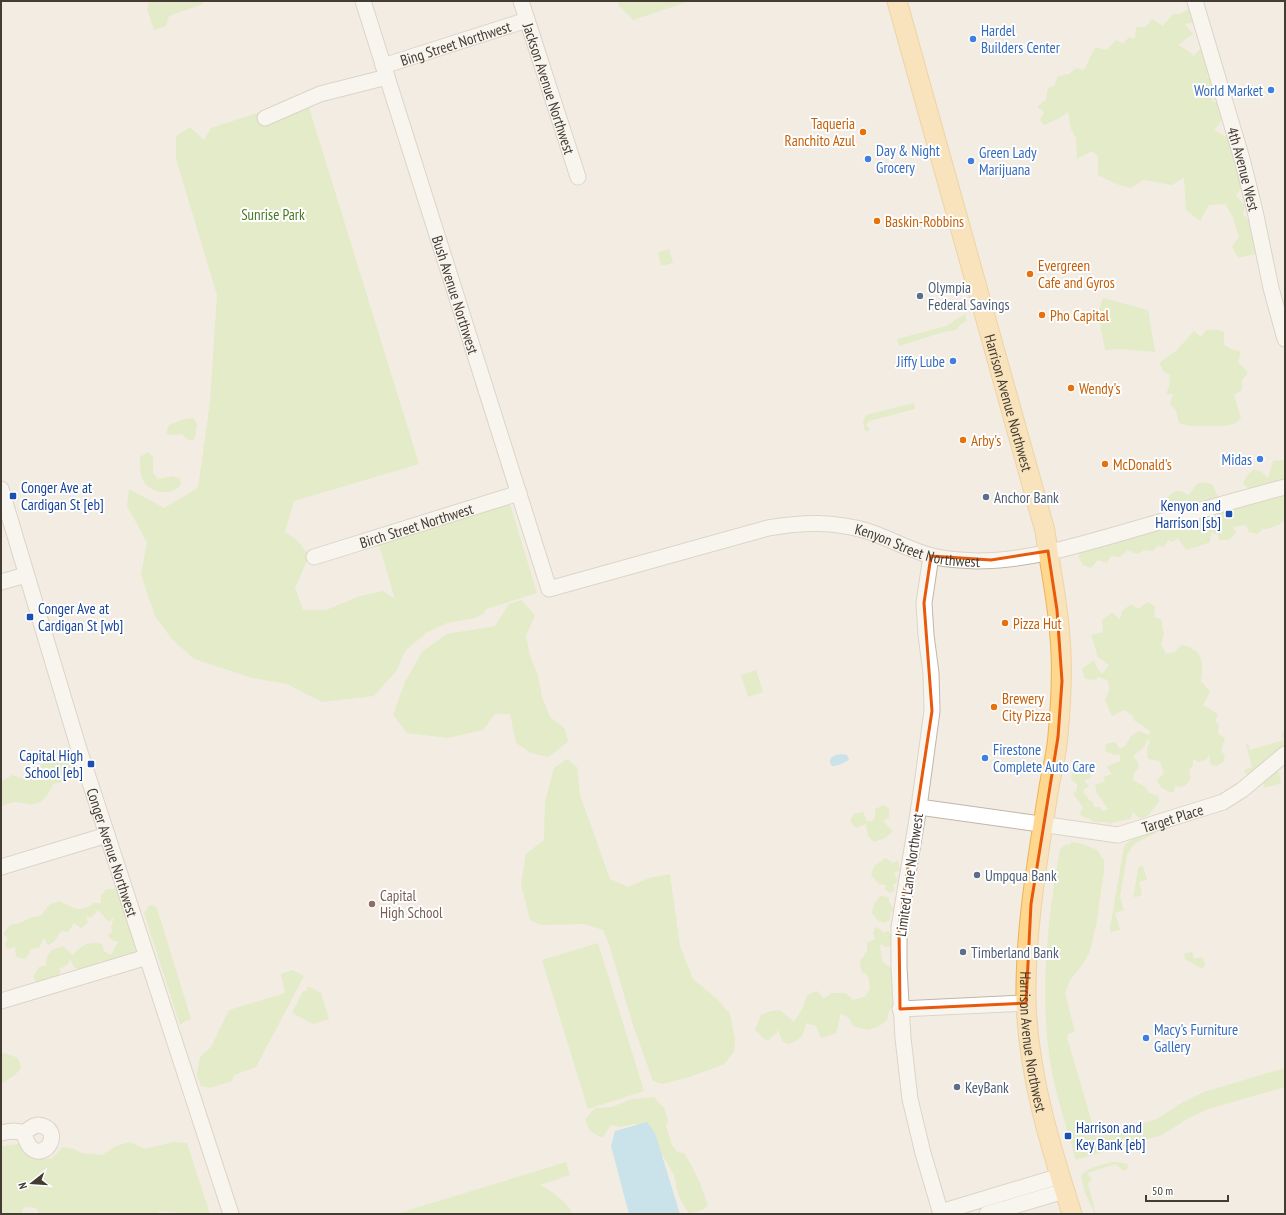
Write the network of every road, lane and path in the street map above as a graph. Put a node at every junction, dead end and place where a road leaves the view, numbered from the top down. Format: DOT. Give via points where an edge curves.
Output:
graph roads {
  1 [pos="363,1"];
  2 [pos="521,1"];
  3 [pos="897,1"];
  4 [pos="1196,1"];
  5 [pos="527,20"];
  6 [pos="385,71"];
  7 [pos="265,118"];
  8 [pos="578,177"];
  9 [pos="1285,338"];
  10 [pos="1285,487"];
  11 [pos="1,489"];
  12 [pos="519,493"];
  13 [pos="1048,552"];
  14 [pos="931,556"];
  15 [pos="314,558"];
  16 [pos="26,575"];
  17 [pos="1,582"];
  18 [pos="549,589"];
  19 [pos="1285,754"];
  20 [pos="919,807"];
  21 [pos="1044,825"];
  22 [pos="107,835"];
  23 [pos="1,867"];
  24 [pos="147,957"];
  25 [pos="1,1001"];
  26 [pos="1026,1003"];
  27 [pos="900,1009"];
  28 [pos="1,1133"];
  29 [pos="23,1133"];
  30 [pos="1062,1183"];
  31 [pos="941,1213"];
  32 [pos="231,1214"];
  33 [pos="987,1214"];
  34 [pos="1072,1214"];
  1 -- 6 [label="street, Bush Avenue Northwest"];
  2 -- 5 [label="street, Jackson Avenue Northwest"];
  3 -- 13 [label="main road, Harrison Avenue Northwest" via="1045,531"];
  4 -- 9 [label="street, 4th Avenue West" via="1242,159"];
  5 -- 6 [label="street, Bing Street Northwest"];
  5 -- 8 [label="street, Jackson Avenue Northwest"];
  6 -- 7 [label="street, Bing Street Northwest" via="320,94"];
  6 -- 12 [label="street, Bush Avenue Northwest"];
  10 -- 13 [label="street, Kenyon Street Northwest"];
  11 -- 16 [label="street, Conger Avenue Northwest"];
  12 -- 15 [label="street, Birch Street Northwest"];
  12 -- 18 [label="street, Bush Avenue Northwest"];
  13 -- 14 [label="street, Kenyon Street Northwest" via="991,560"];
  13 -- 21 [label="main road, Harrison Avenue Northwest" via="1060,637 1062,681 1058,737"];
  14 -- 18 [label="street, Kenyon Street Northwest" via="867,531 815,522 790,524"];
  14 -- 20 [label="street, Limited Lane Northwest" via="924,603 932,711"];
  16 -- 17 [label="street"];
  16 -- 22 [label="street, Conger Avenue Northwest"];
  19 -- 21 [label="street, Target Place" via="1233,797 1223,802 1118,835"];
  20 -- 21 [label="street, Target Place"];
  20 -- 27 [label="street, Limited Lane Northwest" via="899,927"];
  21 -- 26 [label="main road, Harrison Avenue Northwest" via="1031,904"];
  22 -- 23 [label="street"];
  22 -- 24 [label="street, Conger Avenue Northwest"];
  24 -- 25 [label="street"];
  24 -- 32 [label="street, Conger Avenue Northwest"];
  26 -- 27 [label="street"];
  26 -- 30 [label="main road, Harrison Avenue Northwest" via="1036,1083"];
  27 -- 31 [label="street, Limited Lane Northwest" via="910,1099"];
  28 -- 29 [label="street" via="11,1130"];
  30 -- 31 [label="street"];
  30 -- 33 [label="street"];
  30 -- 34 [label="main road, Harrison Avenue Northwest"];
}
